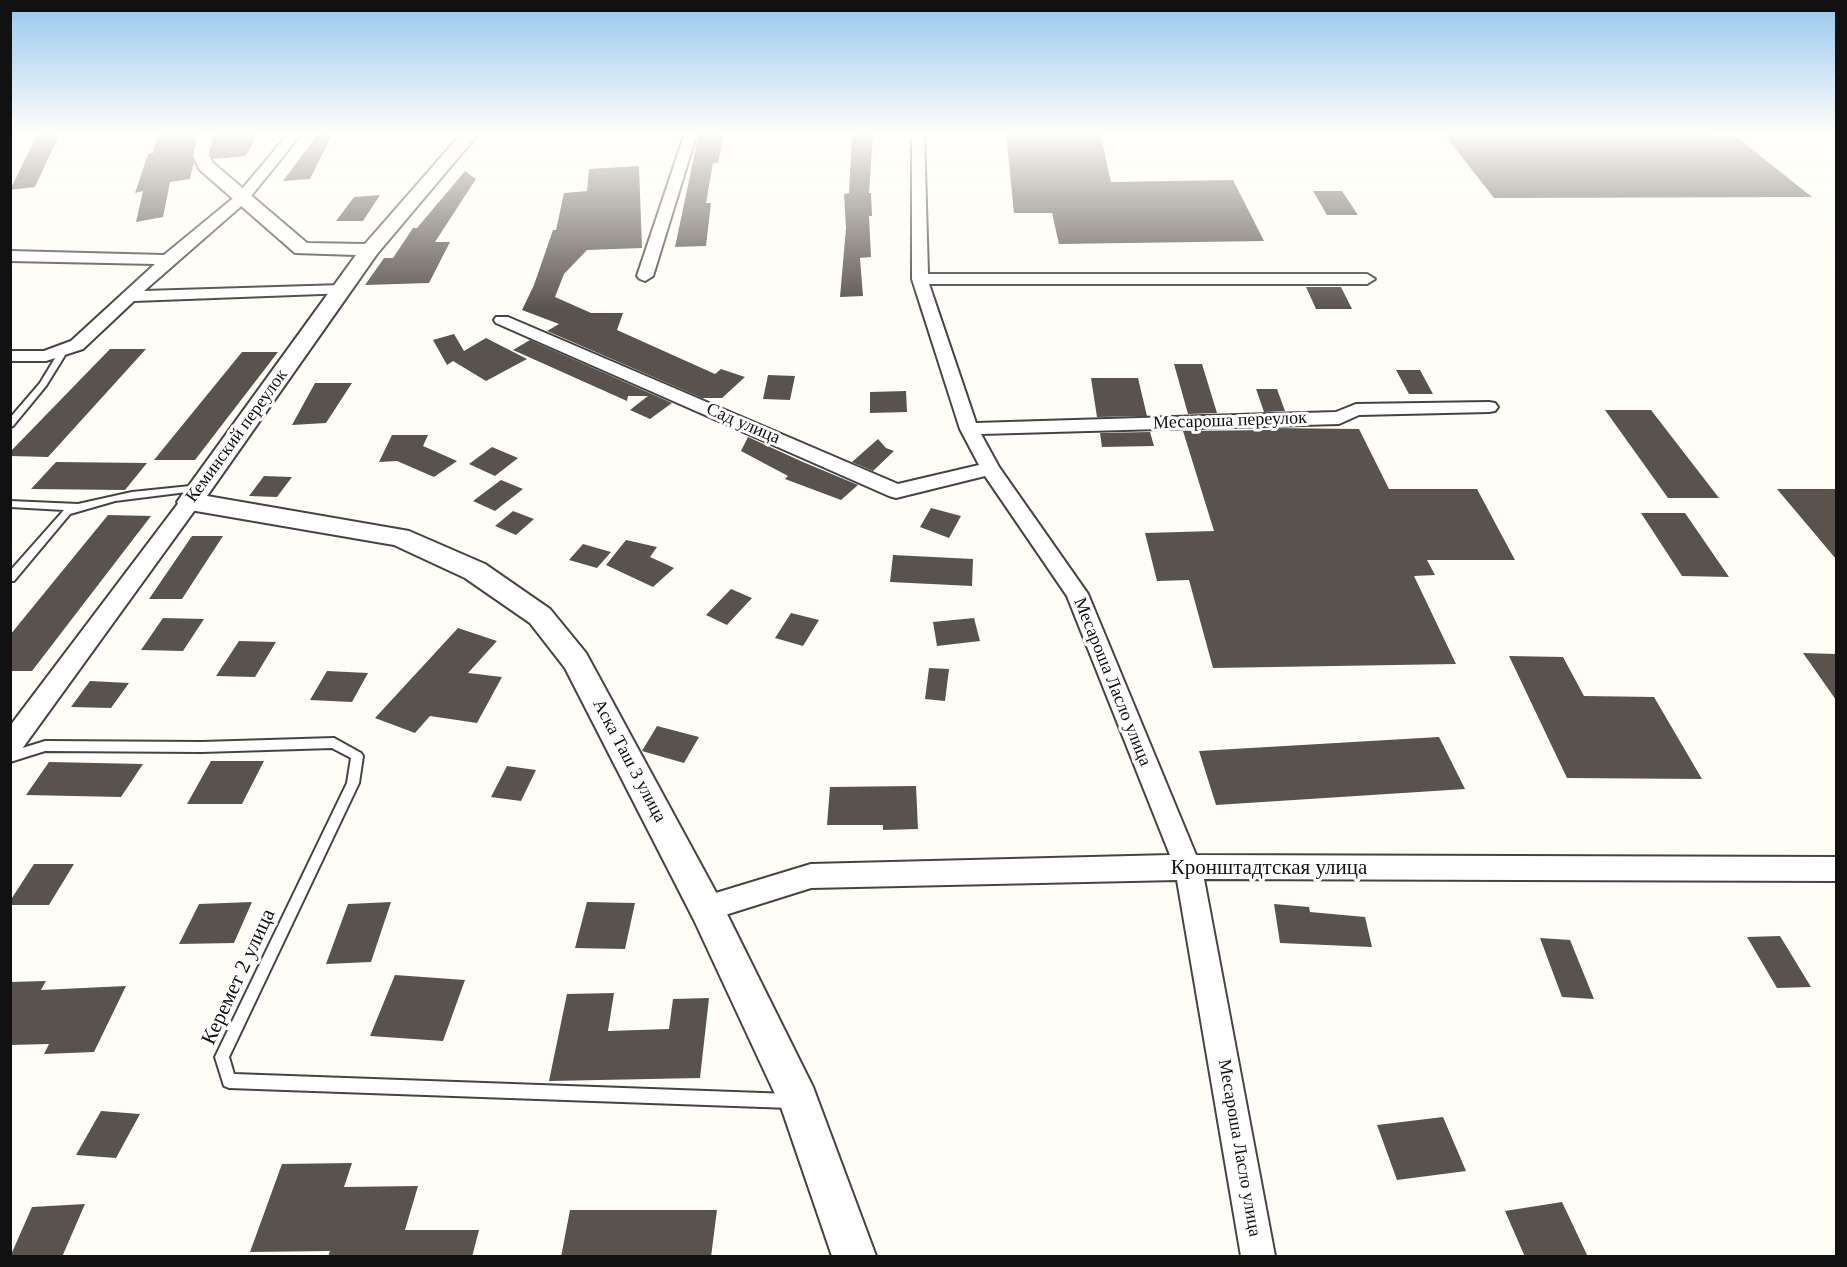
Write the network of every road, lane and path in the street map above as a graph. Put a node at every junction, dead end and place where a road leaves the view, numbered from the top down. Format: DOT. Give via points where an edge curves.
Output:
graph roads {
  1 [pos="235,192"];
  2 [pos="247,192"];
  3 [pos="420,192"];
  4 [pos="672,192"];
  5 [pos="919,192"];
  6 [pos="242,198"];
  7 [pos="370,250"];
  8 [pos="10,256"];
  9 [pos="168,260"];
  10 [pos="645,276"];
  11 [pos="920,279"];
  12 [pos="1367,279"];
  13 [pos="342,290"];
  14 [pos="129,296"];
  15 [pos="502,320"];
  16 [pos="63,352"];
  17 [pos="10,356"];
  18 [pos="1489,407"];
  19 [pos="10,424"];
  20 [pos="969,429"];
  21 [pos="990,470"];
  22 [pos="195,495"];
  23 [pos="10,504"];
  24 [pos="81,507"];
  25 [pos="10,578"];
  26 [pos="10,746"];
  27 [pos="10,757"];
  28 [pos="1188,867"];
  29 [pos="1836,869"];
  30 [pos="706,908"];
  31 [pos="799,1101"];
  32 [pos="854,1257"];
  33 [pos="1258,1257"];
  1 -- 6 [label="street"];
  2 -- 6 [label="street"];
  3 -- 7 [label="street, Кеминский переулок"];
  4 -- 10 [label="street"];
  5 -- 11 [label="street, Месароша Ласло улица"];
  6 -- 7 [label="street" via="302,249"];
  6 -- 9 [label="street"];
  7 -- 13 [label="street, Кеминский переулок"];
  8 -- 9 [label="street"];
  9 -- 14 [label="street"];
  11 -- 12 [label="street"];
  11 -- 20 [label="street, Месароша Ласло улица"];
  13 -- 14 [label="street"];
  13 -- 22 [label="street, Кеминский переулок"];
  14 -- 16 [label="street" via="77,345"];
  15 -- 21 [label="street, Сад улица" via="896,491"];
  16 -- 17 [label="street"];
  16 -- 19 [label="lane" via="44,384"];
  18 -- 20 [label="street, Месароша переулок" via="1356,410 1339,418"];
  20 -- 21 [label="street, Месароша Ласло улица"];
  21 -- 28 [label="street, Месароша Ласло улица" via="1077,594"];
  22 -- 24 [label="lane" via="135,496"];
  22 -- 26 [label="street, Кеминский переулок"];
  22 -- 30 [label="street, Аска Таш 3 улица" via="400,537 474,571 540,616 576,661"];
  23 -- 24 [label="lane"];
  24 -- 25 [label="lane" via="68,512 53,526"];
  27 -- 31 [label="lane, Керемет 2 улица" via="45,746 334,743 357,756 353,783 222,1057 229,1081"];
  28 -- 29 [label="street, Кронштадтская улица"];
  28 -- 30 [label="street, Кронштадтская улица" via="811,876"];
  28 -- 33 [label="street, Месароша Ласло улица"];
  30 -- 31 [label="street, Аска Таш 3 улица"];
  31 -- 32 [label="street, Аска Таш 3 улица"];
}
